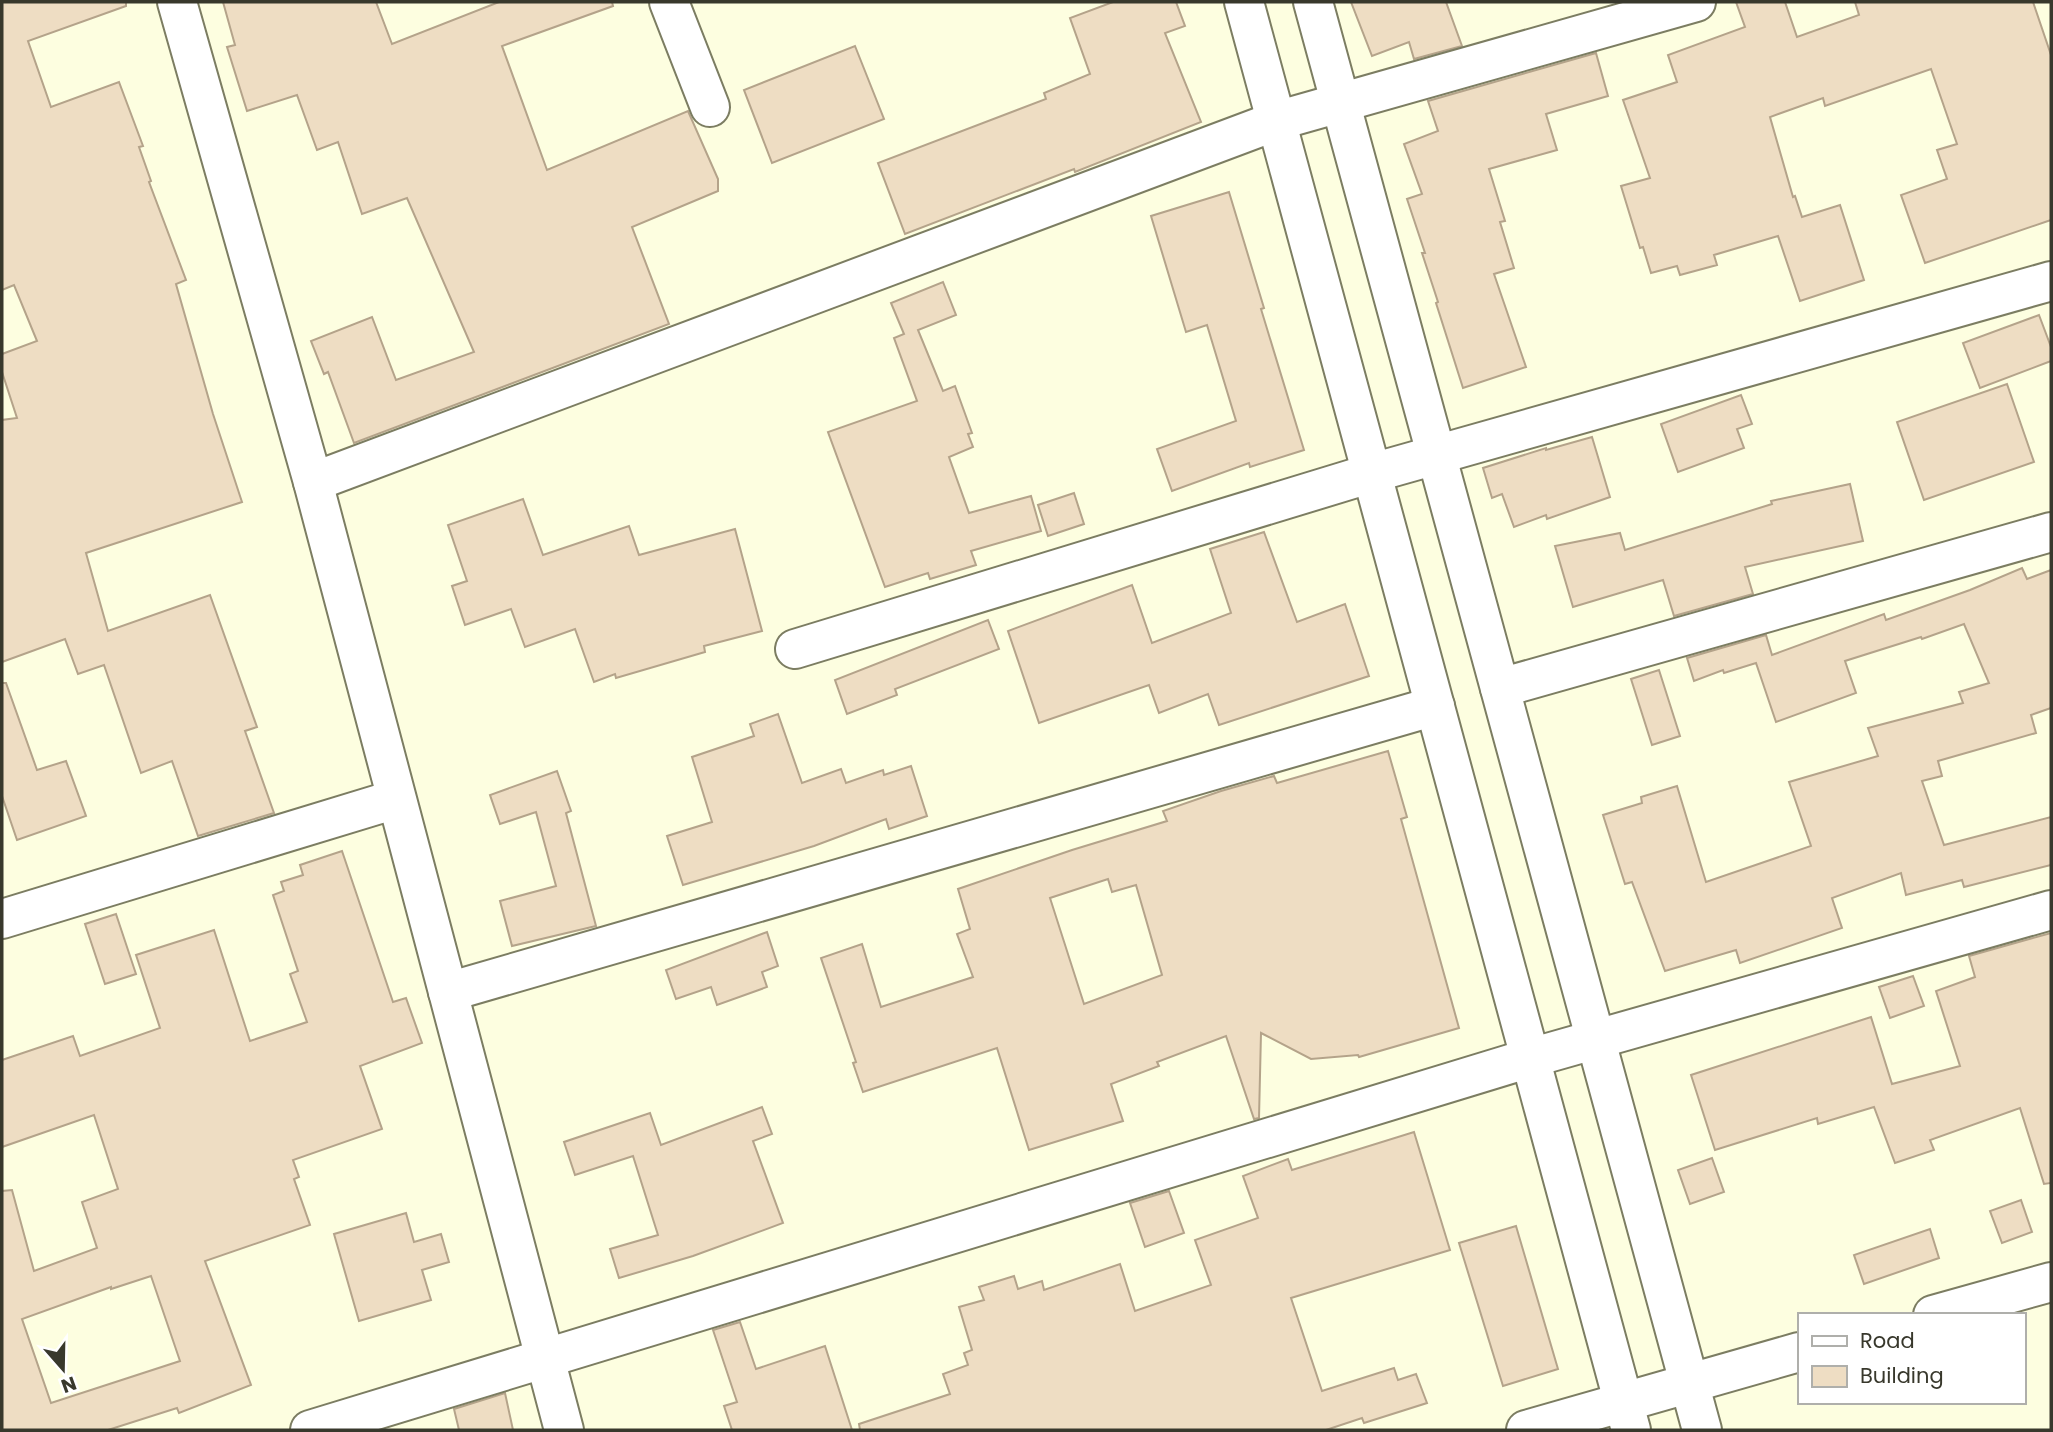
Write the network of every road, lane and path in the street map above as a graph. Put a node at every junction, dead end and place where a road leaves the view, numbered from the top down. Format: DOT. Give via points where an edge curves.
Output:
graph roads {
  1 [pos="177,2"];
  2 [pos="669,2"];
  3 [pos="1244,2"];
  4 [pos="1313,2"];
  5 [pos="1696,2"];
  6 [pos="1341,104"];
  7 [pos="710,107"];
  8 [pos="1276,121"];
  9 [pos="2051,281"];
  10 [pos="1437,455"];
  11 [pos="1371,473"];
  12 [pos="313,482"];
  13 [pos="2051,532"];
  14 [pos="795,649"];
  15 [pos="1500,688"];
  16 [pos="1435,706"];
  17 [pos="396,799"];
  18 [pos="2051,910"];
  19 [pos="2,919"];
  20 [pos="448,992"];
  21 [pos="1596,1040"];
  22 [pos="1530,1058"];
  23 [pos="2051,1282"];
  24 [pos="1940,1313"];
  25 [pos="1798,1352"];
  26 [pos="545,1359"];
  27 [pos="1690,1383"];
  28 [pos="1627,1416"];
  29 [pos="310,1430"];
  30 [pos="564,1430"];
  31 [pos="1526,1430"];
  32 [pos="1703,1430"];
  1 -- 12 [label="street"];
  2 -- 7 [label="street"];
  3 -- 8 [label="street"];
  4 -- 6 [label="street"];
  5 -- 6 [label="street"];
  6 -- 8 [label="street"];
  6 -- 10 [label="street"];
  8 -- 11 [label="street"];
  8 -- 12 [label="street"];
  9 -- 10 [label="street"];
  10 -- 11 [label="street"];
  10 -- 15 [label="street"];
  11 -- 14 [label="street"];
  11 -- 16 [label="street"];
  12 -- 17 [label="street"];
  13 -- 15 [label="street"];
  15 -- 21 [label="street"];
  16 -- 20 [label="street"];
  16 -- 22 [label="street"];
  17 -- 19 [label="street"];
  17 -- 20 [label="street"];
  18 -- 21 [label="street"];
  20 -- 26 [label="street"];
  21 -- 22 [label="street"];
  21 -- 27 [label="street"];
  22 -- 26 [label="street"];
  22 -- 28 [label="street"];
  23 -- 24 [label="street"];
  25 -- 27 [label="street"];
  26 -- 29 [label="street"];
  26 -- 30 [label="street"];
  27 -- 28 [label="street"];
  27 -- 32 [label="street"];
  28 -- 31 [label="street"];
}
